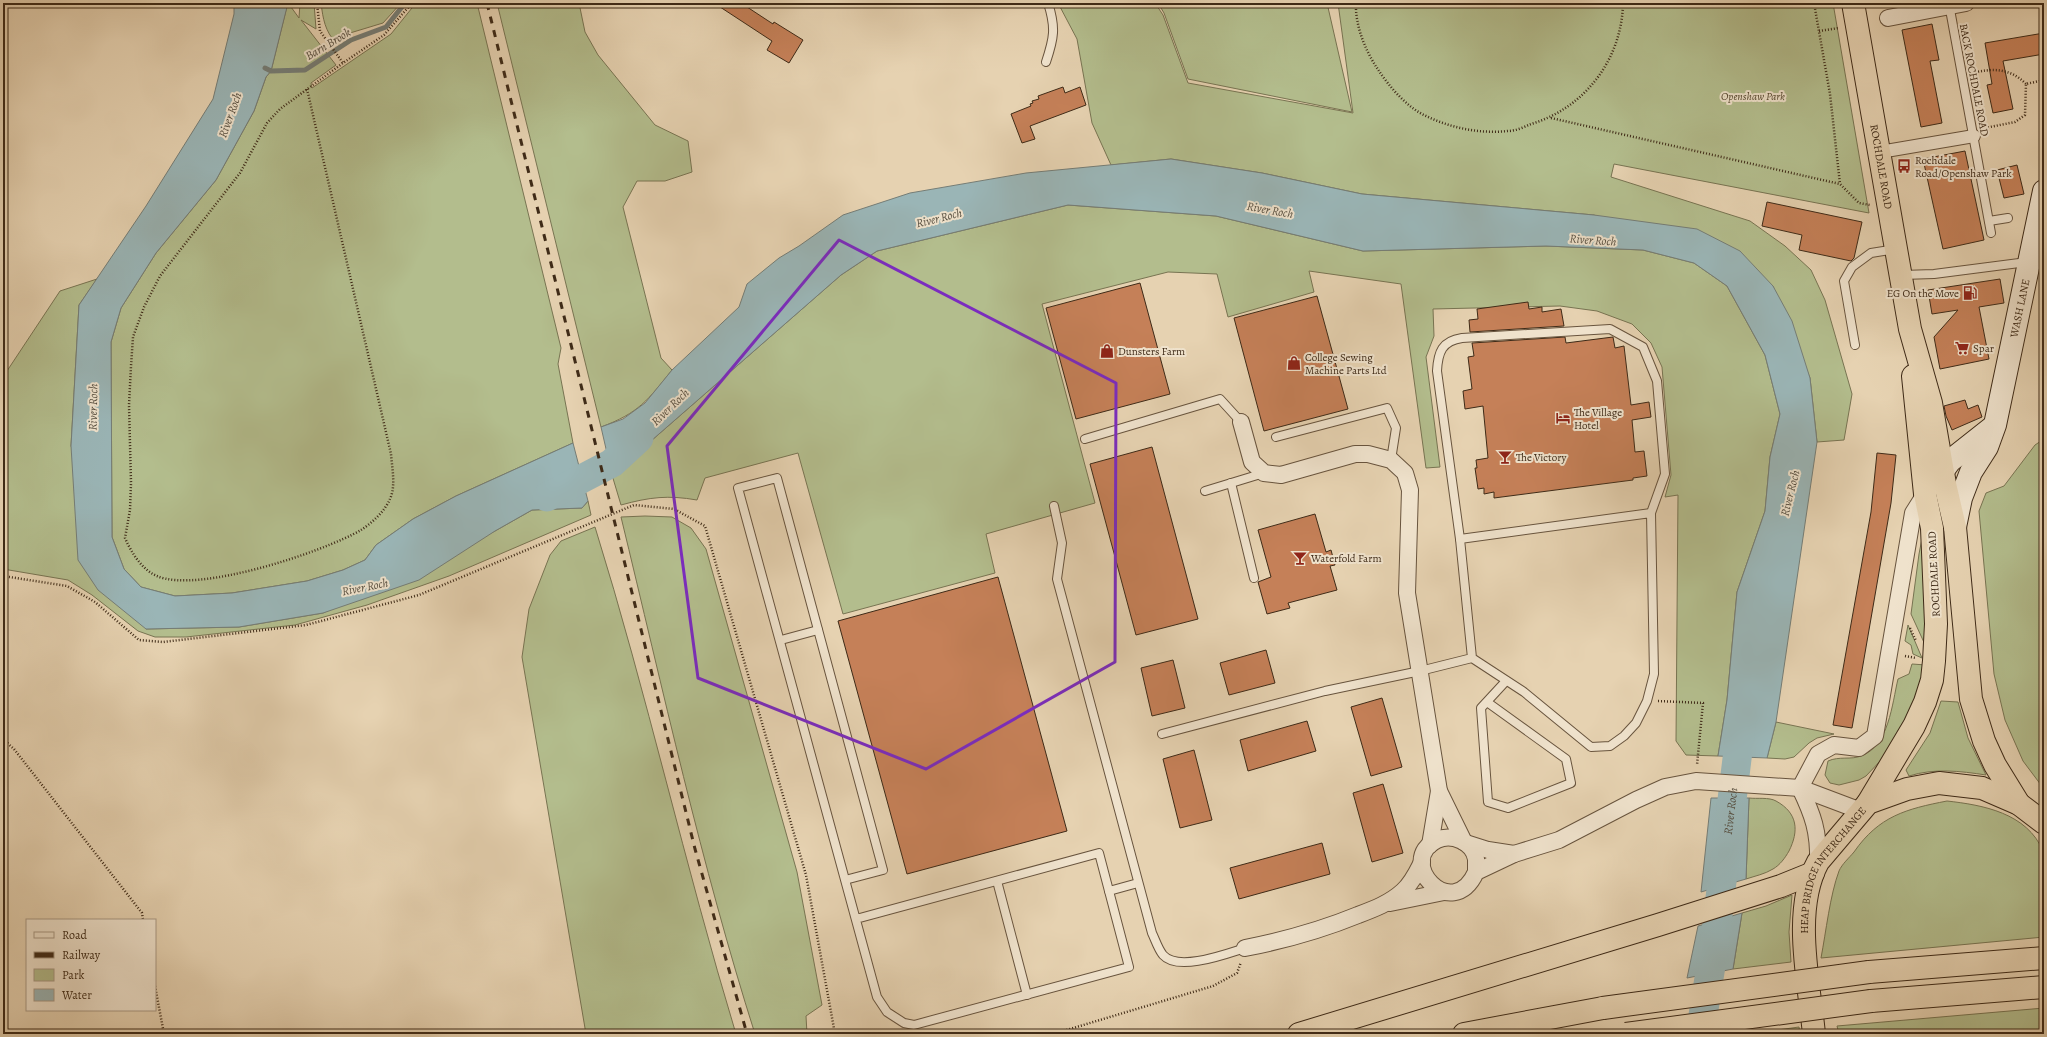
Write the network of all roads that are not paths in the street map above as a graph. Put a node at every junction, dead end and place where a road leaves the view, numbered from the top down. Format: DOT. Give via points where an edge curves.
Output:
graph roads {
  1 [pos="1048,3"];
  2 [pos="1853,3"];
  3 [pos="1966,3"];
  4 [pos="1949,5"];
  5 [pos="1888,18"];
  6 [pos="1046,62"];
  7 [pos="1973,133"];
  8 [pos="1880,152"];
  9 [pos="2044,191"];
  10 [pos="2008,218"];
  11 [pos="1989,221"];
  12 [pos="1991,233"];
  13 [pos="1896,249"];
  14 [pos="2029,262"];
  15 [pos="1901,275"];
  16 [pos="1910,329"];
  17 [pos="1855,345"];
  18 [pos="1240,422"];
  19 [pos="1995,425"];
  20 [pos="1276,437"];
  21 [pos="1085,439"];
  22 [pos="1391,460"];
  23 [pos="1943,470"];
  24 [pos="1264,473"];
  25 [pos="1232,483"];
  26 [pos="1205,490"];
  27 [pos="1925,494"];
  28 [pos="1054,506"];
  29 [pos="1651,513"];
  30 [pos="1955,527"];
  31 [pos="1460,539"];
  32 [pos="1254,578"];
  33 [pos="818,630"];
  34 [pos="781,640"];
  35 [pos="1472,658"];
  36 [pos="1420,671"];
  37 [pos="1506,681"];
  38 [pos="1487,702"];
  39 [pos="1162,734"];
  40 [pos="1800,788"];
  41 [pos="1439,791"];
  42 [pos="2019,804"];
  43 [pos="1865,807"];
  44 [pos="2044,823"];
  45 [pos="1465,842"];
  46 [pos="1430,845"];
  47 [pos="1514,854"];
  48 [pos="1422,862"];
  49 [pos="1815,867"];
  50 [pos="1476,872"];
  51 [pos="845,880"];
  52 [pos="997,881"];
  53 [pos="1138,883"];
  54 [pos="1109,891"];
  55 [pos="1444,892"];
  56 [pos="1383,905"];
  57 [pos="856,919"];
  58 [pos="1245,948"];
  59 [pos="2041,958"];
  60 [pos="2042,987"];
  61 [pos="1027,995"];
  62 [pos="1299,1034"];
  63 [pos="1464,1034"];
  64 [pos="1626,1034"];
  65 [pos="1814,1034"];
  1 -- 6 [label="lane" via="1054,37"];
  2 -- 8 [label="highway, ROCHDALE ROAD"];
  3 -- 4 [label="street"];
  4 -- 5 [label="street"];
  4 -- 7 [label="lane, BACK ROCHDALE ROAD"];
  7 -- 8 [label="street"];
  7 -- 11 [label="lane, BACK ROCHDALE ROAD"];
  8 -- 13 [label="highway, ROCHDALE ROAD"];
  9 -- 14 [label="main road, WASH LANE"];
  10 -- 11 [label="lane"];
  11 -- 12 [label="lane, BACK ROCHDALE ROAD"];
  13 -- 15 [label="highway, ROCHDALE ROAD"];
  13 -- 17 [label="lane" via="1871,253 1852,266 1844,281"];
  14 -- 15 [label="lane" via="1934,274"];
  14 -- 19 [label="main road, WASH LANE"];
  15 -- 16 [label="highway, ROCHDALE ROAD"];
  16 -- 23 [label="highway, ROCHDALE ROAD" via="1931,403"];
  16 -- 27 [label="highway, ROCHDALE ROAD"];
  18 -- 21 [label="lane" via="1220,399"];
  18 -- 24 [label="street" via="1252,462"];
  19 -- 23 [label="main road" via="1950,460"];
  19 -- 30 [label="main road, WASH LANE" via="1987,447 1971,472 1961,498"];
  20 -- 22 [label="lane" via="1387,408 1396,428"];
  22 -- 24 [label="street" via="1368,454 1355,454 1281,475"];
  22 -- 36 [label="street" via="1405,473 1410,490 1407,593"];
  23 -- 27 [label="main road"];
  23 -- 30 [label="highway, ROCHDALE ROAD"];
  24 -- 25 [label="lane"];
  25 -- 26 [label="lane"];
  25 -- 32 [label="lane"];
  27 -- 40 [label="street" via="1913,513 1875,736 1859,748 1834,745 1818,754"];
  27 -- 43 [label="highway, ROCHDALE ROAD" via="1932,528 1936,624 1932,680 1914,726"];
  28 -- 53 [label="lane" via="1062,543 1057,579"];
  29 -- 31 [label="lane"];
  29 -- 31 [label="lane" via="1665,474 1657,381 1643,347 1610,328 1462,338 1444,345 1437,360"];
  29 -- 37 [label="lane" via="1654,674 1647,701 1636,722 1624,736 1610,746 1591,747 1524,692"];
  30 -- 42 [label="highway, ROCHDALE ROAD" via="1971,699 1984,741 1995,765"];
  31 -- 35 [label="lane"];
  33 -- 34 [label="lane"];
  33 -- 34 [label="lane" via="777,478 738,488"];
  33 -- 51 [label="lane" via="883,870"];
  34 -- 51 [label="lane"];
  35 -- 36 [label="lane"];
  35 -- 37 [label="lane"];
  36 -- 39 [label="lane" via="1325,691"];
  36 -- 41 [label="street"];
  37 -- 38 [label="lane"];
  38 -- 38 [label="lane" via="1481,708 1488,802 1508,808 1570,783 1566,759"];
  40 -- 43 [label="street"];
  40 -- 47 [label="street" via="1696,781 1665,787 1560,840"];
  40 -- 49 [label="street" via="1816,825 1819,842"];
  41 -- 45 [label="street"];
  41 -- 46 [label="street"];
  42 -- 43 [label="highway, HEAP BRIDGE INTERCHANGE" via="1982,788 1939,783 1907,790"];
  42 -- 44 [label="highway, HEAP BRIDGE INTERCHANGE"];
  43 -- 49 [label="highway, HEAP BRIDGE INTERCHANGE"];
  45 -- 46 [label="street" via="1446,837"];
  45 -- 47 [label="street" via="1488,850"];
  45 -- 50 [label="street" via="1476,859"];
  46 -- 48 [label="street" via="1424,853"];
  47 -- 50 [label="street"];
  48 -- 55 [label="street" via="1424,874 1429,882"];
  48 -- 56 [label="street" via="1404,890"];
  49 -- 62 [label="highway" via="1781,886"];
  49 -- 65 [label="highway, HEAP BRIDGE INTERCHANGE" via="1806,901 1804,935"];
  50 -- 55 [label="street" via="1465,887 1454,892"];
  51 -- 57 [label="lane"];
  52 -- 54 [label="lane" via="1099,853"];
  52 -- 57 [label="lane"];
  52 -- 61 [label="lane"];
  53 -- 54 [label="lane"];
  53 -- 58 [label="lane" via="1152,932 1163,955 1177,963 1220,957"];
  54 -- 61 [label="lane" via="1129,967"];
  55 -- 56 [label="street"];
  56 -- 58 [label="street" via="1319,931"];
  57 -- 61 [label="lane" via="877,997 887,1012 904,1023 914,1025"];
  59 -- 63 [label="highway, bridge" via="1869,972 1603,1008"];
  60 -- 64 [label="highway, bridge" via="1871,1001"];
}
